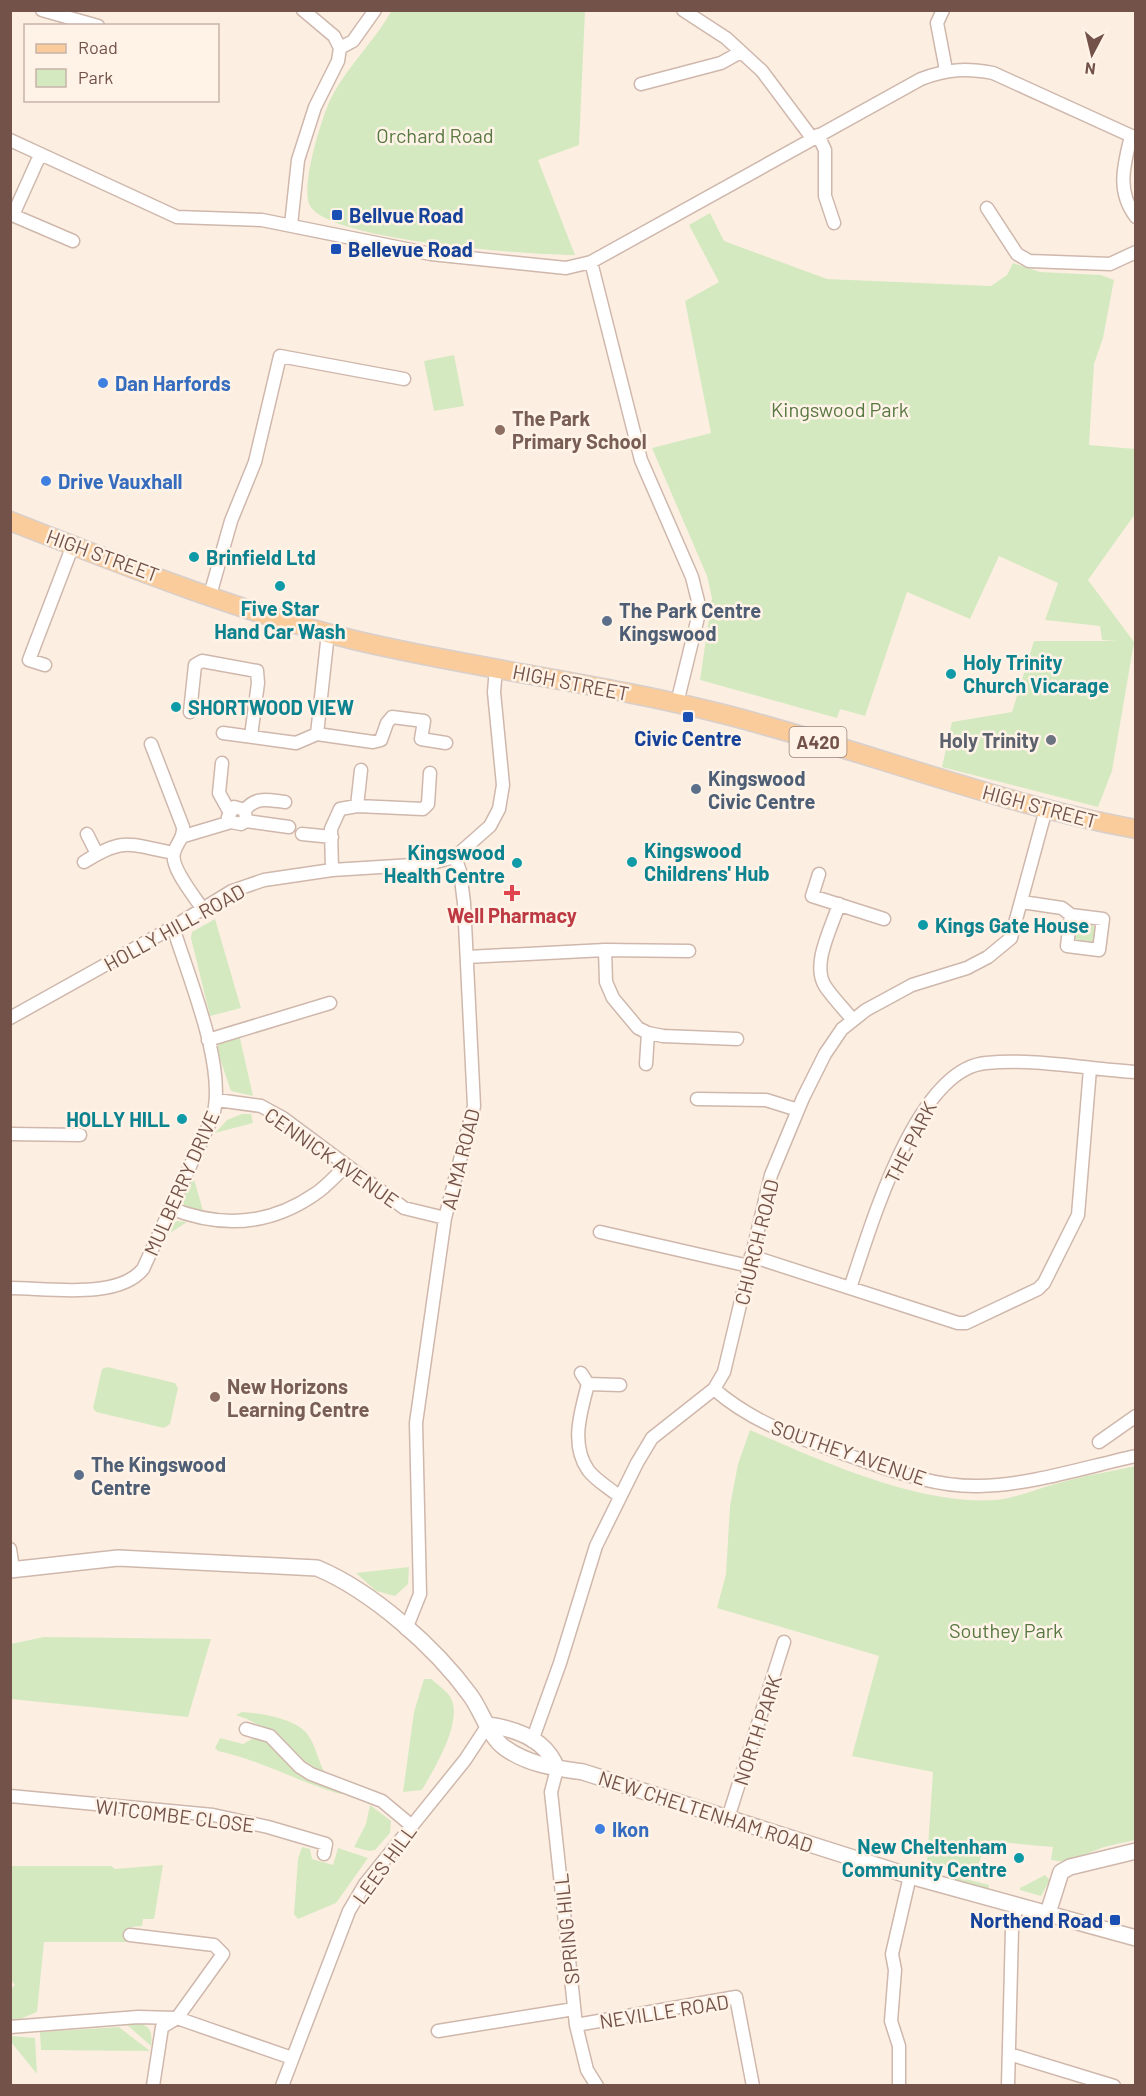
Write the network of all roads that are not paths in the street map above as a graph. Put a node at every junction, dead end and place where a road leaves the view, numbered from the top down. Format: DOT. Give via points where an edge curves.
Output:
graph roads {
  1 [pos="42,10"];
  2 [pos="303,10"];
  3 [pos="375,10"];
  4 [pos="683,10"];
  5 [pos="942,10"];
  6 [pos="91,24"];
  7 [pos="340,48"];
  8 [pos="739,53"];
  9 [pos="946,70"];
  10 [pos="641,84"];
  11 [pos="815,137"];
  12 [pos="1133,137"];
  13 [pos="10,140"];
  14 [pos="40,155"];
  15 [pos="987,208"];
  16 [pos="12,214"];
  17 [pos="1136,216"];
  18 [pos="834,223"];
  19 [pos="291,225"];
  20 [pos="73,241"];
  21 [pos="1136,252"];
  22 [pos="591,262"];
  23 [pos="404,379"];
  24 [pos="10,521"];
  25 [pos="73,545"];
  26 [pos="210,595"];
  27 [pos="328,633"];
  28 [pos="45,665"];
  29 [pos="496,668"];
  30 [pos="677,703"];
  31 [pos="190,712"];
  32 [pos="223,733"];
  33 [pos="316,734"];
  34 [pos="251,736"];
  35 [pos="446,742"];
  36 [pos="151,744"];
  37 [pos="222,763"];
  38 [pos="361,770"];
  39 [pos="430,773"];
  40 [pos="285,802"];
  41 [pos="357,806"];
  42 [pos="1046,809"];
  43 [pos="245,815"];
  44 [pos="230,817"];
  45 [pos="289,826"];
  46 [pos="1136,829"];
  47 [pos="87,834"];
  48 [pos="302,834"];
  49 [pos="184,836"];
  50 [pos="332,837"];
  51 [pos="174,853"];
  52 [pos="97,854"];
  53 [pos="455,857"];
  54 [pos="84,862"];
  55 [pos="332,870"];
  56 [pos="819,874"];
  57 [pos="1022,902"];
  58 [pos="839,904"];
  59 [pos="201,908"];
  60 [pos="1071,915"];
  61 [pos="884,919"];
  62 [pos="173,927"];
  63 [pos="606,950"];
  64 [pos="689,951"];
  65 [pos="467,957"];
  66 [pos="330,1003"];
  67 [pos="10,1018"];
  68 [pos="852,1019"];
  69 [pos="648,1033"];
  70 [pos="737,1039"];
  71 [pos="208,1040"];
  72 [pos="646,1064"];
  73 [pos="1090,1070"];
  74 [pos="1136,1072"];
  75 [pos="697,1099"];
  76 [pos="217,1100"];
  77 [pos="798,1110"];
  78 [pos="10,1134"];
  79 [pos="80,1135"];
  80 [pos="346,1166"];
  81 [pos="170,1208"];
  82 [pos="445,1218"];
  83 [pos="600,1232"];
  84 [pos="750,1261"];
  85 [pos="10,1288"];
  86 [pos="850,1288"];
  87 [pos="581,1373"];
  88 [pos="588,1384"];
  89 [pos="620,1384"];
  90 [pos="714,1389"];
  91 [pos="1136,1416"];
  92 [pos="1099,1442"];
  93 [pos="1136,1456"];
  94 [pos="620,1497"];
  95 [pos="10,1549"];
  96 [pos="12,1569"];
  97 [pos="406,1629"];
  98 [pos="784,1642"];
  99 [pos="488,1725"];
  100 [pos="246,1729"];
  101 [pos="532,1741"];
  102 [pos="557,1769"];
  103 [pos="10,1796"];
  104 [pos="728,1818"];
  105 [pos="412,1826"];
  106 [pos="1136,1851"];
  107 [pos="324,1854"];
  108 [pos="910,1876"];
  109 [pos="1017,1904"];
  110 [pos="1048,1913"];
  111 [pos="130,1935"];
  112 [pos="1136,1938"];
  113 [pos="574,2009"];
  114 [pos="177,2018"];
  115 [pos="576,2025"];
  116 [pos="10,2027"];
  117 [pos="438,2031"];
  118 [pos="1009,2054"];
  119 [pos="292,2058"];
  120 [pos="153,2085"];
  121 [pos="282,2085"];
  122 [pos="597,2085"];
  123 [pos="753,2085"];
  124 [pos="899,2085"];
  125 [pos="1008,2085"];
  126 [pos="1114,2085"];
  1 -- 6 [label="street"];
  2 -- 7 [label="street" via="334,36"];
  3 -- 7 [label="street" via="352,41"];
  4 -- 8 [label="street" via="726,38"];
  5 -- 9 [label="street" via="937,23"];
  7 -- 19 [label="street" via="298,160"];
  8 -- 10 [label="street" via="722,63"];
  8 -- 11 [label="street" via="762,71"];
  9 -- 11 [label="street" via="921,79"];
  9 -- 12 [label="street" via="993,73"];
  11 -- 18 [label="street" via="825,150 825,196"];
  11 -- 22 [label="street"];
  12 -- 17 [label="street" via="1122,172 1124,193"];
  13 -- 14 [label="street"];
  14 -- 16 [label="street"];
  14 -- 19 [label="street" via="177,218 262,219"];
  15 -- 21 [label="street" via="1017,254 1029,261 1110,264"];
  16 -- 20 [label="street"];
  19 -- 22 [label="street" via="431,254 566,268"];
  22 -- 30 [label="street" via="641,460 692,577 700,609"];
  23 -- 26 [label="street" via="280,356 255,462 231,521"];
  24 -- 25 [label="main road, HIGH STREET / A420"];
  25 -- 26 [label="main road, HIGH STREET / A420"];
  25 -- 28 [label="street" via="29,660"];
  26 -- 27 [label="main road, HIGH STREET / A420"];
  27 -- 29 [label="main road, HIGH STREET / A420"];
  27 -- 33 [label="street"];
  29 -- 30 [label="main road, HIGH STREET / A420"];
  29 -- 53 [label="street" via="494,692 503,784 499,809 489,826"];
  30 -- 42 [label="main road, HIGH STREET / A420"];
  31 -- 34 [label="street" via="195,665 202,661 257,671"];
  32 -- 34 [label="street"];
  33 -- 34 [label="street" via="296,743"];
  33 -- 35 [label="street" via="381,740 392,717 424,721 421,739"];
  36 -- 49 [label="street"];
  37 -- 44 [label="street" via="219,793"];
  38 -- 41 [label="street"];
  39 -- 41 [label="street" via="428,804 423,809"];
  40 -- 43 [label="street" via="258,799 251,802"];
  41 -- 50 [label="street" via="340,809 335,815"];
  42 -- 46 [label="main road, HIGH STREET / A420"];
  42 -- 57 [label="street, CHURCH ROAD"];
  43 -- 44 [label="street" via="241,824"];
  43 -- 45 [label="street"];
  44 -- 49 [label="street"];
  47 -- 52 [label="street"];
  48 -- 50 [label="street"];
  49 -- 51 [label="street"];
  50 -- 55 [label="street"];
  51 -- 52 [label="street" via="127,843"];
  51 -- 59 [label="street" via="174,864"];
  52 -- 54 [label="street"];
  53 -- 55 [label="street, HOLLY HILL ROAD" via="428,864"];
  53 -- 65 [label="street, ALMA ROAD" via="463,892"];
  55 -- 59 [label="street, HOLLY HILL ROAD" via="264,880"];
  56 -- 58 [label="street" via="812,896"];
  57 -- 60 [label="street" via="1062,908"];
  57 -- 68 [label="street, CHURCH ROAD" via="1011,938 988,957 967,968 912,985"];
  58 -- 61 [label="street"];
  58 -- 68 [label="street" via="820,973 824,985"];
  59 -- 62 [label="street, HOLLY HILL ROAD"];
  62 -- 67 [label="street, HOLLY HILL ROAD"];
  62 -- 71 [label="street, MULBERRY DRIVE"];
  63 -- 64 [label="street"];
  63 -- 65 [label="street"];
  63 -- 69 [label="street" via="606,982 613,998 638,1028"];
  65 -- 82 [label="street, ALMA ROAD" via="474,1106"];
  66 -- 71 [label="street"];
  68 -- 77 [label="street, CHURCH ROAD" via="825,1054"];
  69 -- 70 [label="street"];
  69 -- 72 [label="street"];
  71 -- 76 [label="street, MULBERRY DRIVE"];
  73 -- 74 [label="street, THE PARK"];
  73 -- 86 [label="street, THE PARK" via="1074,1065 985,1063 970,1067 940,1088 913,1127 874,1218"];
  73 -- 86 [label="street" via="1078,1215 1044,1283 966,1323"];
  75 -- 77 [label="street" via="765,1101"];
  76 -- 80 [label="street, CENNICK AVENUE" via="261,1106"];
  76 -- 81 [label="street, MULBERRY DRIVE"];
  77 -- 84 [label="street, CHURCH ROAD" via="771,1175"];
  78 -- 79 [label="street"];
  80 -- 81 [label="street" via="316,1194 270,1216 213,1222"];
  80 -- 82 [label="street, CENNICK AVENUE" via="404,1208"];
  81 -- 85 [label="street, MULBERRY DRIVE" via="143,1269 127,1283 108,1289"];
  82 -- 97 [label="street, ALMA ROAD" via="416,1424 420,1594"];
  83 -- 84 [label="street"];
  84 -- 86 [label="street"];
  84 -- 90 [label="street, CHURCH ROAD" via="724,1372"];
  87 -- 88 [label="street"];
  88 -- 89 [label="street"];
  88 -- 94 [label="street" via="578,1421 578,1443 588,1470"];
  90 -- 93 [label="street, SOUTHEY AVENUE" via="733,1406 787,1434 947,1485 1007,1484"];
  90 -- 94 [label="street, CHURCH ROAD" via="652,1438"];
  91 -- 92 [label="street"];
  94 -- 101 [label="street, CHURCH ROAD" via="596,1546"];
  95 -- 96 [label="street"];
  96 -- 97 [label="street, NEW CHELTENHAM ROAD" via="118,1558 317,1568 342,1578"];
  97 -- 99 [label="street, NEW CHELTENHAM ROAD" via="453,1673"];
  98 -- 104 [label="street, NORTH PARK"];
  99 -- 101 [label="street" via="512,1728"];
  99 -- 102 [label="street, NEW CHELTENHAM ROAD" via="502,1747 536,1765"];
  99 -- 105 [label="street, LEES HILL"];
  100 -- 105 [label="street" via="270,1736 311,1774 382,1801"];
  101 -- 102 [label="street" via="551,1752"];
  102 -- 104 [label="street, NEW CHELTENHAM ROAD" via="583,1772"];
  102 -- 113 [label="street, SPRING HILL" via="551,1792"];
  103 -- 107 [label="street, WITCOMBE CLOSE" via="213,1815 326,1844"];
  104 -- 108 [label="street, NEW CHELTENHAM ROAD"];
  105 -- 119 [label="street, LEES HILL" via="365,1884 349,1911"];
  106 -- 110 [label="street" via="1061,1872"];
  108 -- 109 [label="street, NEW CHELTENHAM ROAD"];
  108 -- 124 [label="street" via="892,1954 895,1970 891,2021 899,2046"];
  109 -- 110 [label="street, NEW CHELTENHAM ROAD"];
  109 -- 118 [label="street" via="1012,1929"];
  110 -- 112 [label="street, NEW CHELTENHAM ROAD"];
  111 -- 114 [label="street" via="214,1945 223,1954"];
  113 -- 115 [label="street, SPRING HILL"];
  113 -- 117 [label="street"];
  114 -- 116 [label="street"];
  114 -- 119 [label="street"];
  114 -- 120 [label="street" via="162,2027"];
  115 -- 122 [label="street, SPRING HILL" via="586,2070"];
  115 -- 123 [label="street, NEVILLE ROAD" via="736,1997"];
  118 -- 125 [label="street"];
  118 -- 126 [label="street"];
  119 -- 121 [label="street, LEES HILL"];
}
